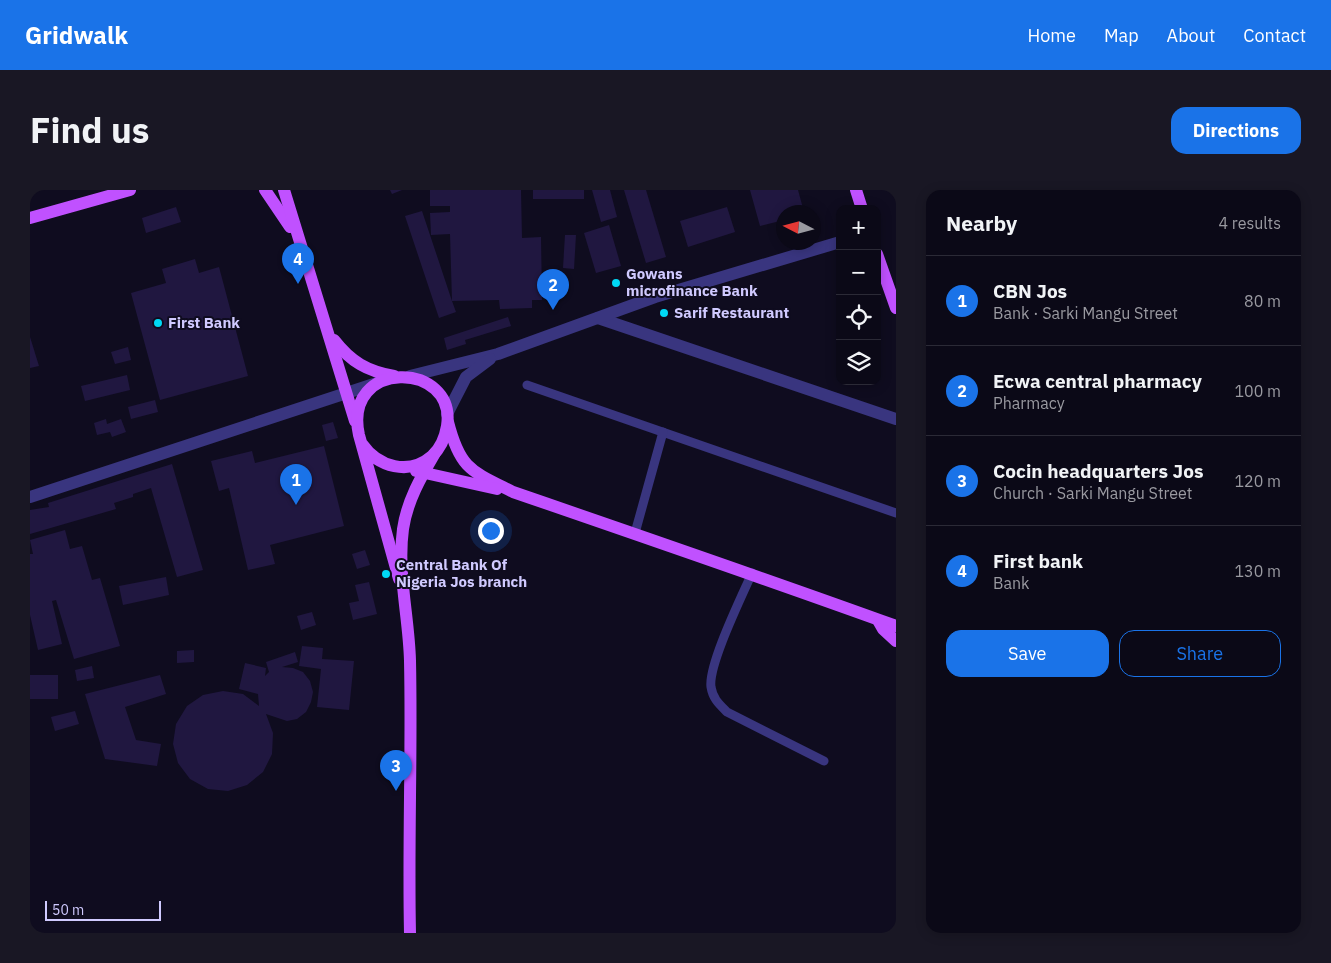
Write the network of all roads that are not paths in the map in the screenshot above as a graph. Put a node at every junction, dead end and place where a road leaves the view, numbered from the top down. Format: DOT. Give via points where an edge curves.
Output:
graph roads {
  1 [pos="130,190"];
  2 [pos="265,190"];
  3 [pos="284,190"];
  4 [pos="856,190"];
  5 [pos="861,205"];
  6 [pos="30,218"];
  7 [pos="297,238"];
  8 [pos="836,243"];
  9 [pos="881,265"];
  10 [pos="896,308"];
  11 [pos="598,318"];
  12 [pos="328,332"];
  13 [pos="498,354"];
  14 [pos="394,376"];
  15 [pos="410,376"];
  16 [pos="380,382"];
  17 [pos="527,385"];
  18 [pos="346,392"];
  19 [pos="447,418"];
  20 [pos="896,419"];
  21 [pos="357,426"];
  22 [pos="663,432"];
  23 [pos="362,444"];
  24 [pos="435,453"];
  25 [pos="401,467"];
  26 [pos="424,472"];
  27 [pos="513,492"];
  28 [pos="30,497"];
  29 [pos="896,513"];
  30 [pos="635,534"];
  31 [pos="752,573"];
  32 [pos="403,591"];
  33 [pos="880,622"];
  34 [pos="896,626"];
  35 [pos="896,641"];
  36 [pos="824,761"];
  37 [pos="410,933"];
  1 -- 6 [label="main road"];
  2 -- 7 [label="main road"];
  3 -- 7 [label="main road"];
  4 -- 5 [label="main road"];
  7 -- 12 [label="main road"];
  8 -- 11 [label="street" via="655,297"];
  9 -- 10 [label="main road"];
  11 -- 13 [label="street"];
  11 -- 20 [label="street"];
  12 -- 14 [label="main road" via="354,362"];
  12 -- 18 [label="main road"];
  13 -- 15 [label="street"];
  13 -- 19 [label="street" via="466,377"];
  14 -- 15 [label="main road"];
  14 -- 16 [label="main road"];
  15 -- 19 [label="main road" via="437,392"];
  16 -- 18 [label="street"];
  16 -- 21 [label="main road" via="360,402"];
  17 -- 22 [label="lane"];
  18 -- 21 [label="main road"];
  18 -- 28 [label="street"];
  19 -- 24 [label="main road" via="444,440"];
  19 -- 27 [label="main road" via="454,446 466,466"];
  21 -- 23 [label="main road"];
  22 -- 29 [label="lane"];
  22 -- 30 [label="lane"];
  23 -- 25 [label="main road" via="378,461"];
  23 -- 32 [label="main road"];
  24 -- 25 [label="main road" via="423,462"];
  24 -- 26 [label="main road"];
  25 -- 26 [label="main road"];
  26 -- 27 [label="main road"];
  26 -- 32 [label="main road" via="410,502 404,528"];
  27 -- 30 [label="main road"];
  30 -- 31 [label="main road"];
  31 -- 33 [label="main road"];
  31 -- 36 [label="lane" via="715,664 711,685 715,700 728,712"];
  32 -- 37 [label="main road" via="410,658"];
  33 -- 34 [label="main road"];
  33 -- 35 [label="main road"];
}
